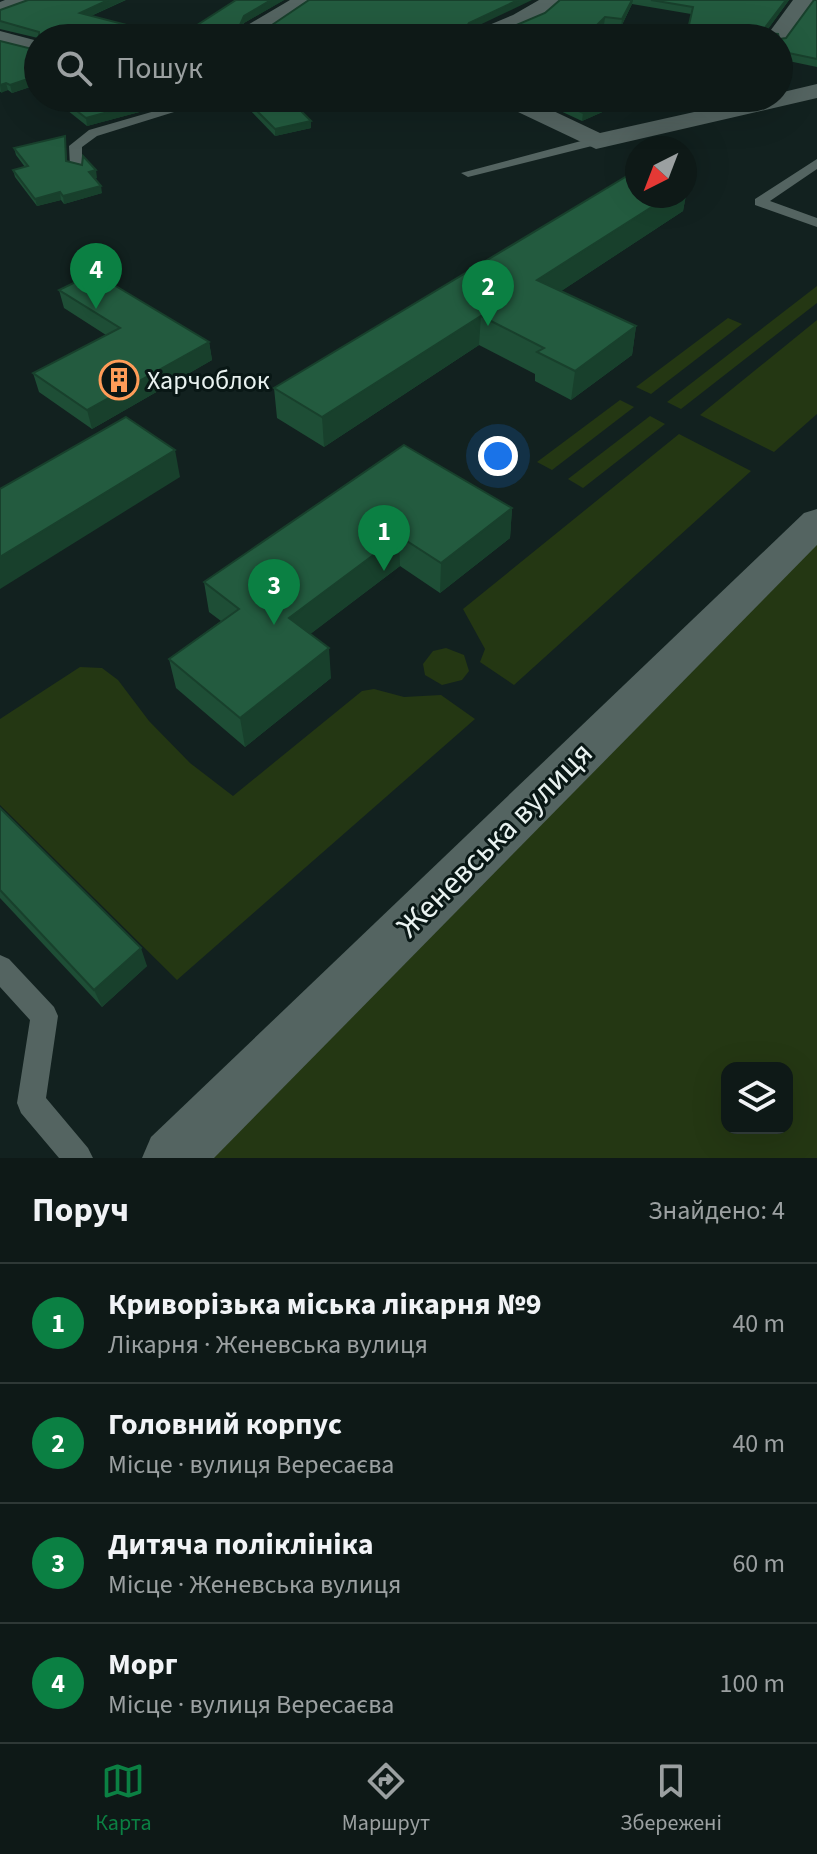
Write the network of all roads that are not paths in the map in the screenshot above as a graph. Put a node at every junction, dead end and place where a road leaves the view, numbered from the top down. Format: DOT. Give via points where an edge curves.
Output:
graph roads {
  1 [pos="22,0"];
  2 [pos="305,0"];
  3 [pos="553,0"];
  4 [pos="804,0"];
  5 [pos="0,10"];
  6 [pos="266,24"];
  7 [pos="511,24"];
  8 [pos="786,24"];
  9 [pos="0,38"];
  10 [pos="24,44"];
  11 [pos="817,91"];
  12 [pos="793,95"];
  13 [pos="165,112"];
  14 [pos="536,112"];
  15 [pos="709,112"];
  16 [pos="596,141"];
  17 [pos="817,163"];
  18 [pos="77,167"];
  19 [pos="468,173"];
  20 [pos="817,223"];
  21 [pos="817,522"];
  22 [pos="0,968"];
  23 [pos="78,1158"];
  24 [pos="172,1158"];
  1 -- 5 [label="street"];
  2 -- 6 [label="street"];
  3 -- 7 [label="street"];
  4 -- 8 [label="street"];
  9 -- 10 [label="street"];
  11 -- 12 [label="street"];
  13 -- 18 [label="lane" via="93,133 75,146"];
  14 -- 16 [label="street"];
  15 -- 16 [label="street"];
  16 -- 19 [label="lane"];
  17 -- 20 [label="lane" via="760,202"];
  21 -- 24 [label="street, Женевська вулиця"];
  22 -- 23 [label="lane" via="44,1016 31,1103"];
}
